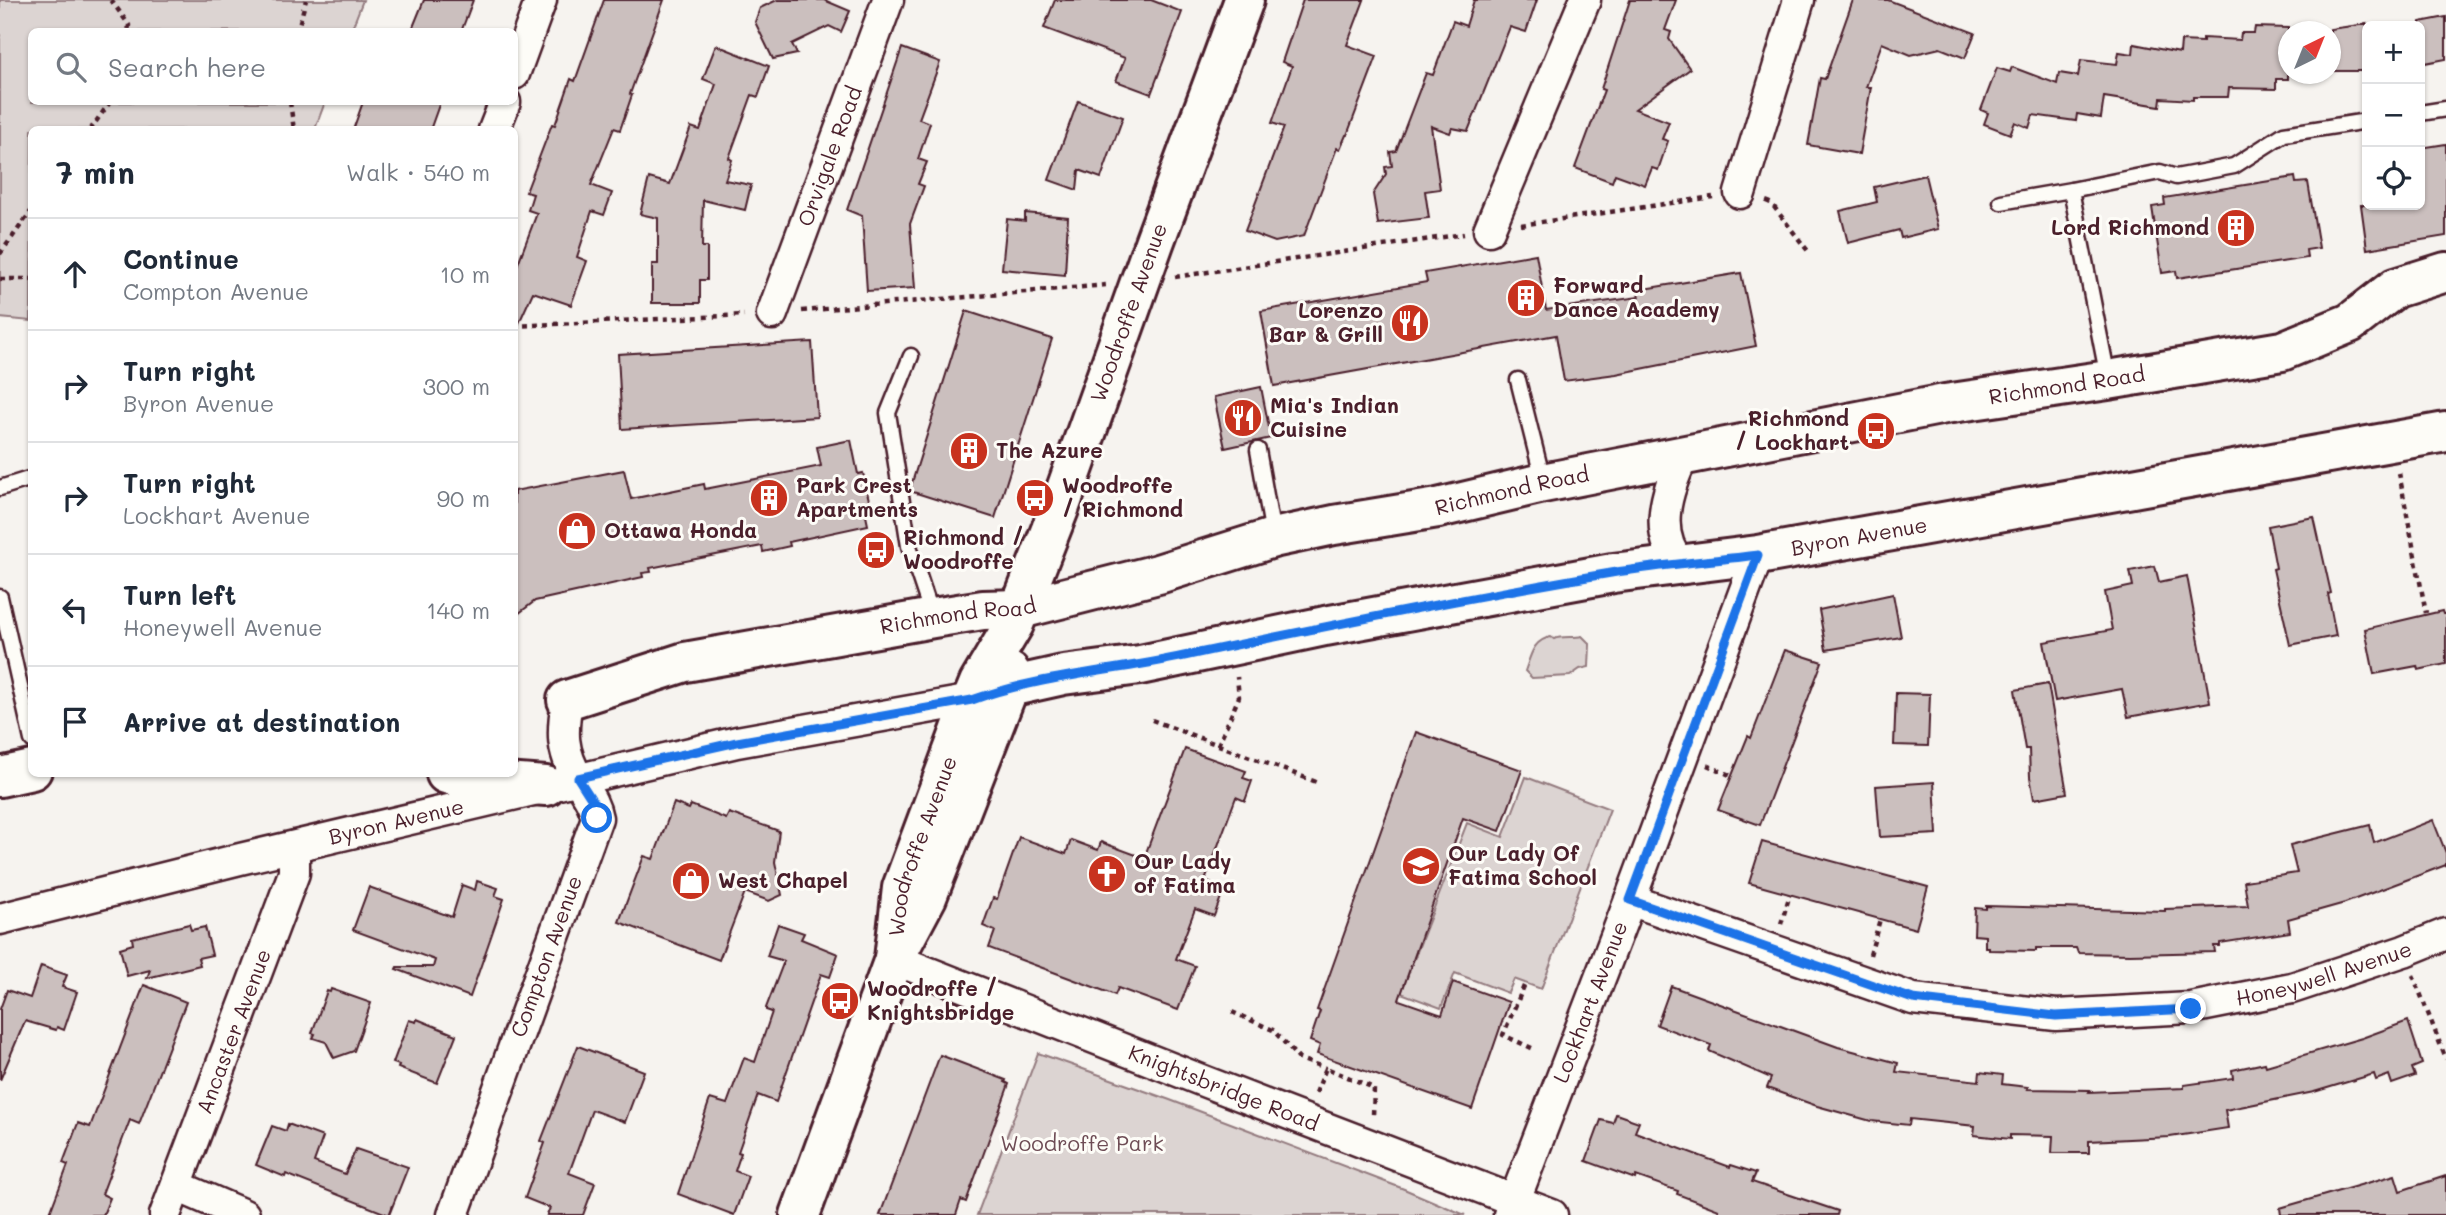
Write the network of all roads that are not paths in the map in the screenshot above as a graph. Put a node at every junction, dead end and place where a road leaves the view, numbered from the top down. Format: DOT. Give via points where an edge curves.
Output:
graph roads {
  1 [pos="541,0"];
  2 [pos="888,0"];
  3 [pos="1244,0"];
  4 [pos="1585,0"];
  5 [pos="1798,0"];
  6 [pos="518,63"];
  7 [pos="504,105"];
  8 [pos="2446,109"];
  9 [pos="2425,112"];
  10 [pos="2362,122"];
  11 [pos="496,126"];
  12 [pos="2071,190"];
  13 [pos="1740,192"];
  14 [pos="2001,202"];
  15 [pos="1489,230"];
  16 [pos="2446,272"];
  17 [pos="772,314"];
  18 [pos="911,356"];
  19 [pos="1518,380"];
  20 [pos="2108,380"];
  21 [pos="2446,432"];
  22 [pos="1258,450"];
  23 [pos="1683,456"];
  24 [pos="28,479"];
  25 [pos="1544,483"];
  26 [pos="0,488"];
  27 [pos="1273,538"];
  28 [pos="1758,555"];
  29 [pos="1681,565"];
  30 [pos="0,597"];
  31 [pos="1017,616"];
  32 [pos="933,618"];
  33 [pos="986,690"];
  34 [pos="567,700"];
  35 [pos="28,722"];
  36 [pos="28,771"];
  37 [pos="0,777"];
  38 [pos="459,777"];
  39 [pos="562,782"];
  40 [pos="294,848"];
  41 [pos="1630,900"];
  42 [pos="0,919"];
  43 [pos="2446,934"];
  44 [pos="894,958"];
  45 [pos="177,1186"];
  46 [pos="1511,1208"];
  47 [pos="165,1215"];
  48 [pos="244,1215"];
  49 [pos="453,1215"];
  50 [pos="800,1215"];
  51 [pos="1552,1215"];
  1 -- 6 [label="street"];
  2 -- 17 [label="street, Orvigale Road"];
  3 -- 31 [label="main road, Woodroffe Avenue"];
  4 -- 15 [label="street"];
  5 -- 13 [label="street"];
  7 -- 11 [label="street"];
  8 -- 9 [label="lane"];
  10 -- 12 [label="lane" via="2284,134 2234,166 2176,177 2160,172"];
  12 -- 14 [label="lane"];
  12 -- 20 [label="lane"];
  16 -- 20 [label="main road, Richmond Road" via="2395,288 2350,323 2282,351"];
  18 -- 32 [label="lane" via="888,413 909,546"];
  19 -- 25 [label="lane"];
  20 -- 23 [label="main road, Richmond Road" via="1945,404"];
  21 -- 28 [label="main road, Byron Avenue"];
  22 -- 27 [label="lane"];
  23 -- 25 [label="main road, Richmond Road"];
  23 -- 29 [label="street" via="1665,502 1664,528 1672,555"];
  24 -- 26 [label="lane"];
  25 -- 27 [label="main road, Richmond Road"];
  27 -- 31 [label="main road, Richmond Road"];
  28 -- 29 [label="main road, Byron Avenue"];
  28 -- 41 [label="street, Lockhart Avenue"];
  29 -- 33 [label="main road, Byron Avenue" via="1613,573 1140,665"];
  30 -- 35 [label="lane"];
  31 -- 32 [label="main road, Richmond Road" via="983,610"];
  31 -- 33 [label="main road, Woodroffe Avenue"];
  32 -- 34 [label="main road, Richmond Road" via="685,662"];
  33 -- 39 [label="street, Byron Avenue"];
  33 -- 44 [label="main road, Woodroffe Avenue" via="927,897"];
  34 -- 39 [label="street, Compton Avenue"];
  36 -- 37 [label="main road"];
  38 -- 39 [label="main road"];
  39 -- 40 [label="street, Byron Avenue"];
  39 -- 49 [label="street, Compton Avenue" via="594,803 597,818"];
  40 -- 42 [label="street, Byron Avenue"];
  40 -- 45 [label="street, Ancaster Avenue" via="294,873"];
  41 -- 43 [label="street, Honeywell Avenue" via="1913,999 2056,1016 2191,1009 2292,988"];
  41 -- 46 [label="street, Lockhart Avenue"];
  44 -- 46 [label="street, Knightsbridge Road"];
  44 -- 50 [label="main road, Woodroffe Avenue"];
  45 -- 47 [label="street, Ancaster Avenue"];
  45 -- 48 [label="street"];
  46 -- 51 [label="street, Knightsbridge Road"];
}
